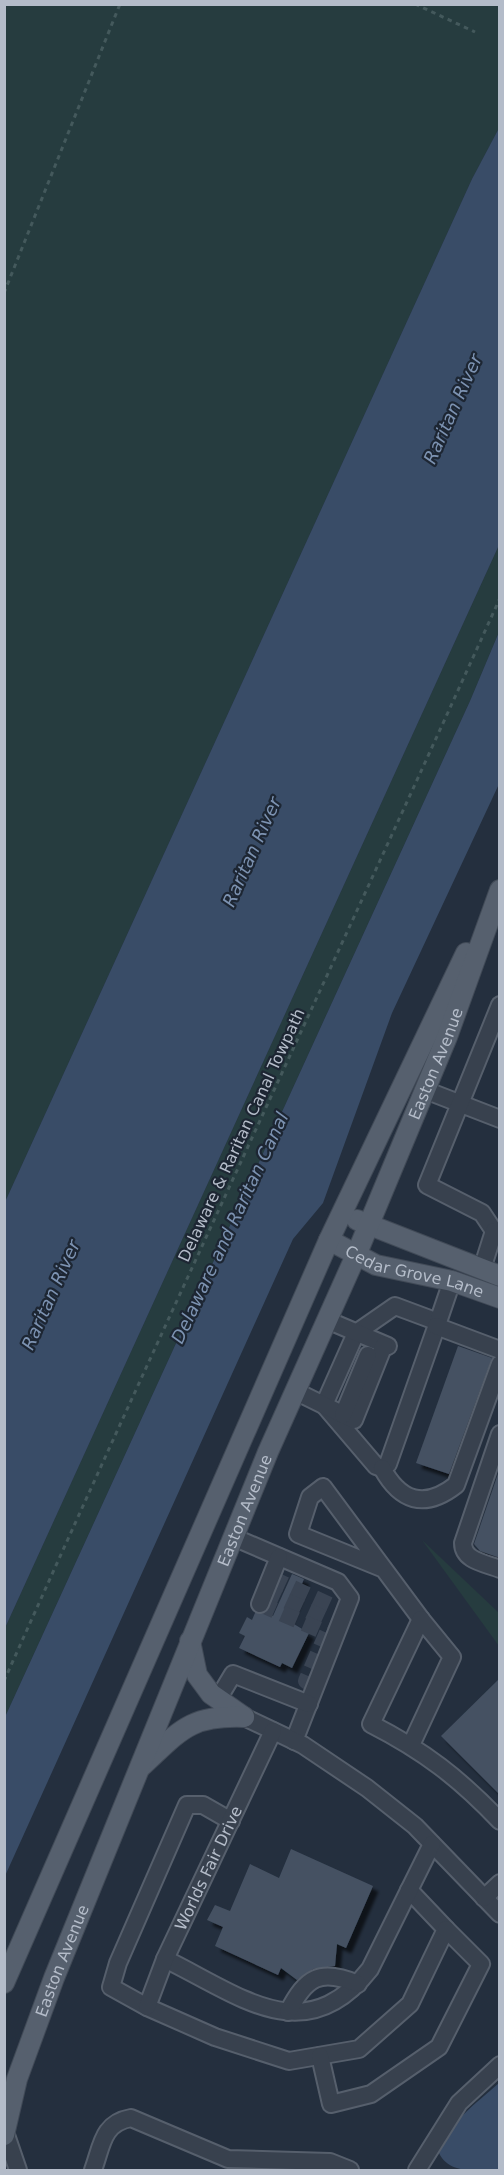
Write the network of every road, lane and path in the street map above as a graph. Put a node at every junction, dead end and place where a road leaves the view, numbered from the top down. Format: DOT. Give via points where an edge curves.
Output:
graph roads {
  1 [pos="120,4"];
  2 [pos="415,4"];
  3 [pos="475,32"];
  4 [pos="4,293"];
  5 [pos="500,598"];
  6 [pos="500,888"];
  7 [pos="500,1005"];
  8 [pos="425,1090"];
  9 [pos="460,1104"];
  10 [pos="500,1119"];
  11 [pos="343,1214"];
  12 [pos="368,1224"];
  13 [pos="497,1231"];
  14 [pos="329,1240"];
  15 [pos="357,1252"];
  16 [pos="491,1272"];
  17 [pos="452,1281"];
  18 [pos="500,1298"];
  19 [pos="327,1320"];
  20 [pos="437,1324"];
  21 [pos="373,1340"];
  22 [pos="500,1350"];
  23 [pos="500,1364"];
  24 [pos="295,1391"];
  25 [pos="334,1410"];
  26 [pos="500,1434"];
  27 [pos="382,1468"];
  28 [pos="233,1537"];
  29 [pos="279,1557"];
  30 [pos="384,1569"];
  31 [pos="500,1569"];
  32 [pos="260,1604"];
  33 [pos="422,1619"];
  34 [pos="190,1641"];
  35 [pos="4,1681"];
  36 [pos="218,1699"];
  37 [pos="309,1704"];
  38 [pos="244,1717"];
  39 [pos="273,1731"];
  40 [pos="294,1741"];
  41 [pos="411,1745"];
  42 [pos="138,1770"];
  43 [pos="231,1821"];
  44 [pos="500,1821"];
  45 [pos="432,1844"];
  46 [pos="500,1883"];
  47 [pos="409,1890"];
  48 [pos="484,1898"];
  49 [pos="500,1914"];
  50 [pos="446,1929"];
  51 [pos="165,1959"];
  52 [pos="4,1983"];
  53 [pos="358,1984"];
  54 [pos="147,2007"];
  55 [pos="288,2012"];
  56 [pos="320,2056"];
  57 [pos="500,2065"];
  58 [pos="5,2134"];
  59 [pos="225,2165"];
  60 [pos="18,2170"];
  61 [pos="93,2170"];
  62 [pos="346,2170"];
  63 [pos="417,2170"];
  1 -- 4 [label="path"];
  2 -- 3 [label="path"];
  5 -- 35 [label="path, Delaware & Raritan Canal Towpath"];
  6 -- 8 [label="main road, Easton Avenue"];
  6 -- 11 [label="main road, Easton Avenue" via="419,1048"];
  7 -- 9 [label="street"];
  8 -- 9 [label="street"];
  8 -- 12 [label="main road, Easton Avenue"];
  9 -- 10 [label="street"];
  9 -- 13 [label="street" via="427,1185 482,1213"];
  11 -- 12 [label="main road, Cedar Grove Lane"];
  11 -- 14 [label="main road, Easton Avenue"];
  12 -- 15 [label="main road, Easton Avenue"];
  12 -- 16 [label="main road, Cedar Grove Lane"];
  13 -- 16 [label="street"];
  14 -- 15 [label="main road, Cedar Grove Lane"];
  14 -- 52 [label="main road, Easton Avenue"];
  15 -- 17 [label="main road, Cedar Grove Lane" via="376,1265"];
  15 -- 19 [label="main road, Easton Avenue"];
  17 -- 18 [label="main road, Cedar Grove Lane"];
  17 -- 20 [label="street"];
  19 -- 21 [label="street"];
  19 -- 24 [label="main road, Easton Avenue"];
  20 -- 21 [label="street" via="395,1306"];
  20 -- 22 [label="street"];
  20 -- 27 [label="street" via="388,1464"];
  21 -- 25 [label="street"];
  21 -- 25 [label="street" via="354,1420"];
  23 -- 27 [label="street" via="456,1485 435,1497 413,1498 402,1495"];
  24 -- 25 [label="street"];
  24 -- 28 [label="main road, Easton Avenue"];
  25 -- 27 [label="street" via="376,1466"];
  26 -- 31 [label="street" via="463,1543 468,1557"];
  28 -- 29 [label="street"];
  28 -- 34 [label="main road, Easton Avenue"];
  29 -- 32 [label="street"];
  29 -- 37 [label="street" via="338,1582 350,1598"];
  30 -- 30 [label="street" via="323,1487 310,1497 298,1534"];
  30 -- 33 [label="street"];
  33 -- 41 [label="street" via="452,1657"];
  33 -- 41 [label="street" via="371,1724"];
  34 -- 36 [label="main road" via="197,1675"];
  34 -- 42 [label="main road, Easton Avenue"];
  36 -- 37 [label="street" via="233,1674"];
  36 -- 38 [label="main road"];
  37 -- 40 [label="street"];
  38 -- 39 [label="street"];
  38 -- 42 [label="main road" via="219,1716 194,1722"];
  39 -- 40 [label="street"];
  39 -- 43 [label="street, Worlds Fair Drive"];
  40 -- 45 [label="street" via="367,1788"];
  41 -- 44 [label="street" via="465,1785"];
  42 -- 58 [label="main road, Easton Avenue" via="17,2079"];
  43 -- 51 [label="street, Worlds Fair Drive"];
  43 -- 54 [label="street" via="203,1805 187,1805 111,1987"];
  45 -- 47 [label="street"];
  45 -- 48 [label="street"];
  46 -- 48 [label="street"];
  47 -- 50 [label="street"];
  47 -- 53 [label="street" via="370,1969"];
  48 -- 49 [label="street"];
  50 -- 56 [label="street" via="410,2004 359,2049"];
  50 -- 56 [label="street" via="481,1964 439,2047 371,2094 331,2104"];
  51 -- 54 [label="street, Worlds Fair Drive"];
  51 -- 55 [label="street" via="256,2004"];
  53 -- 55 [label="street" via="334,2004 308,2012"];
  53 -- 55 [label="street" via="340,1976 312,1981 300,1989"];
  54 -- 56 [label="street" via="215,2037 289,2061"];
  57 -- 63 [label="street" via="459,2103"];
  58 -- 60 [label="street"];
  59 -- 61 [label="street" via="131,2118 109,2127"];
  59 -- 62 [label="street" via="330,2162"];
}
